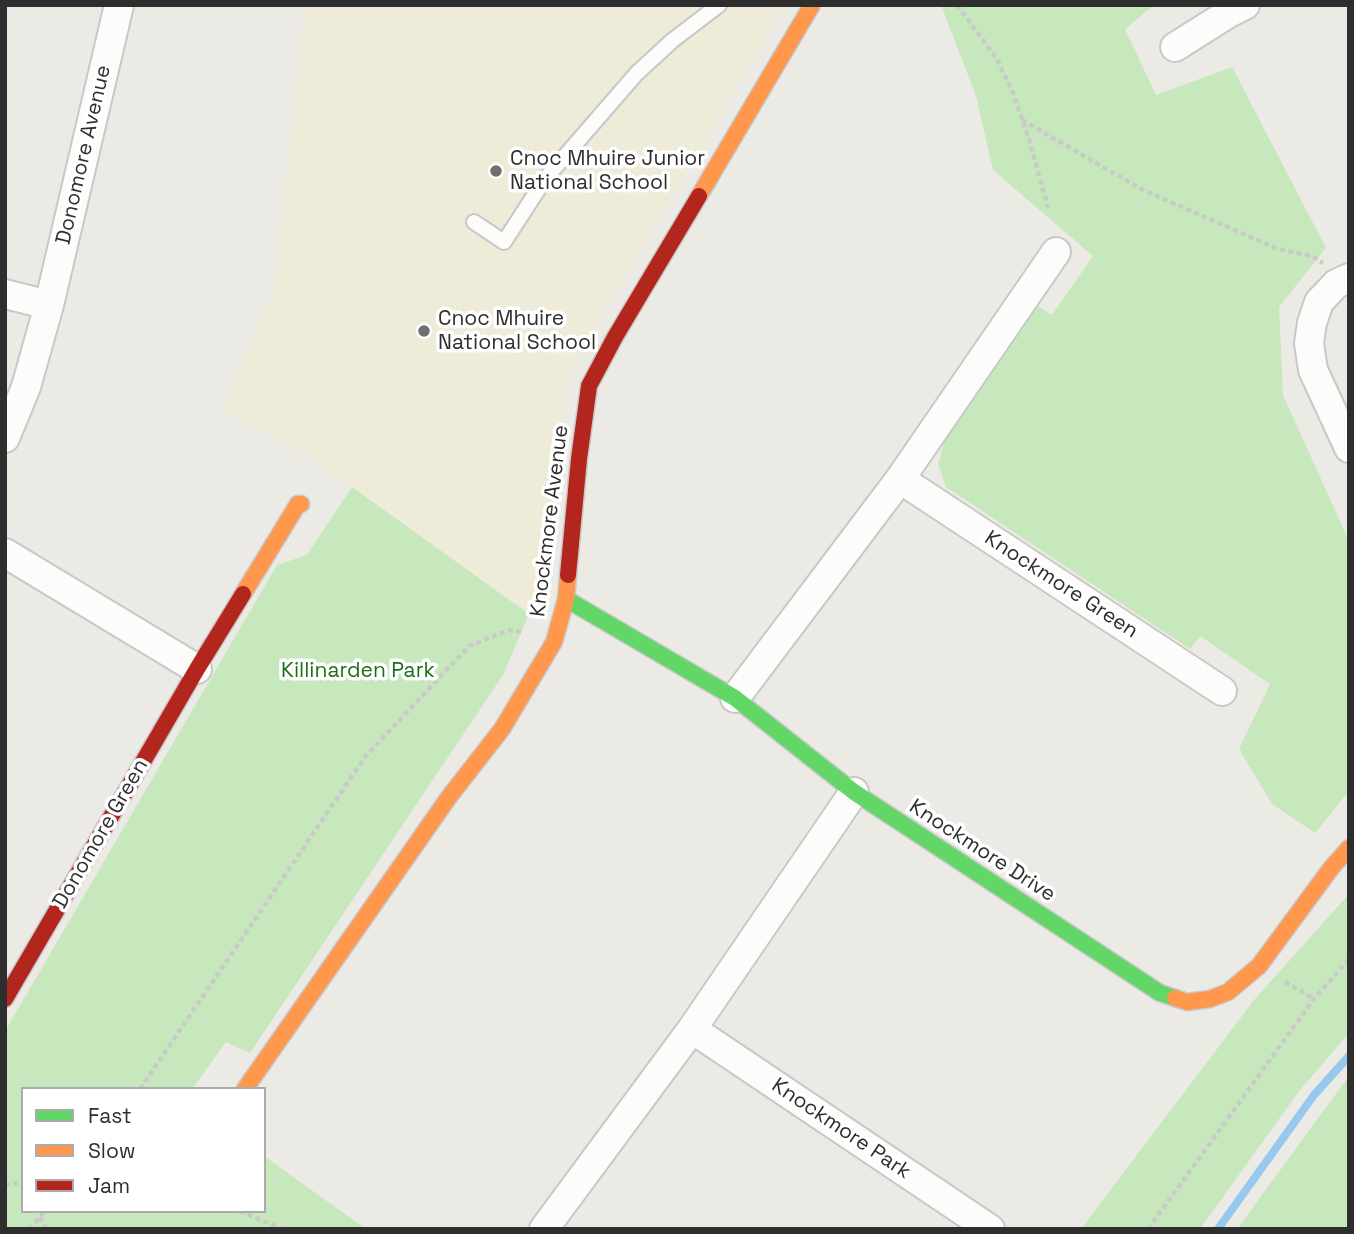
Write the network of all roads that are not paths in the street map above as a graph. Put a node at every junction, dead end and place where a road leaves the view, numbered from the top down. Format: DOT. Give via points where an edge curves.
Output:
graph roads {
  1 [pos="119,5"];
  2 [pos="719,5"];
  3 [pos="812,5"];
  4 [pos="1245,5"];
  5 [pos="1175,47"];
  6 [pos="474,222"];
  7 [pos="1056,252"];
  8 [pos="1349,278"];
  9 [pos="5,294"];
  10 [pos="49,305"];
  11 [pos="5,438"];
  12 [pos="1349,448"];
  13 [pos="900,478"];
  14 [pos="301,504"];
  15 [pos="5,554"];
  16 [pos="566,599"];
  17 [pos="197,669"];
  18 [pos="1222,691"];
  19 [pos="736,698"];
  20 [pos="854,792"];
  21 [pos="1349,848"];
  22 [pos="5,999"];
  23 [pos="692,1029"];
  24 [pos="246,1087"];
  25 [pos="544,1229"];
  26 [pos="990,1229"];
  1 -- 10 [label="street, Donomore Avenue"];
  2 -- 6 [label="lane" via="637,73 545,179 504,242"];
  3 -- 16 [label="street, Knockmore Avenue" via="589,386"];
  4 -- 5 [label="street"];
  7 -- 13 [label="street"];
  8 -- 12 [label="street" via="1319,302 1309,343 1312,370"];
  9 -- 10 [label="street"];
  10 -- 11 [label="street, Donomore Avenue" via="26,387"];
  13 -- 18 [label="street, Knockmore Green"];
  13 -- 19 [label="street"];
  14 -- 17 [label="street, Donomore Green"];
  15 -- 17 [label="street"];
  16 -- 19 [label="street, Knockmore Drive"];
  16 -- 24 [label="street, Knockmore Avenue" via="554,642 502,729 449,797"];
  17 -- 22 [label="street, Donomore Green"];
  19 -- 20 [label="street, Knockmore Drive"];
  20 -- 21 [label="street, Knockmore Drive" via="1160,993 1187,1002 1228,992 1259,967"];
  20 -- 23 [label="street"];
  23 -- 25 [label="street"];
  23 -- 26 [label="street, Knockmore Park"];
}
